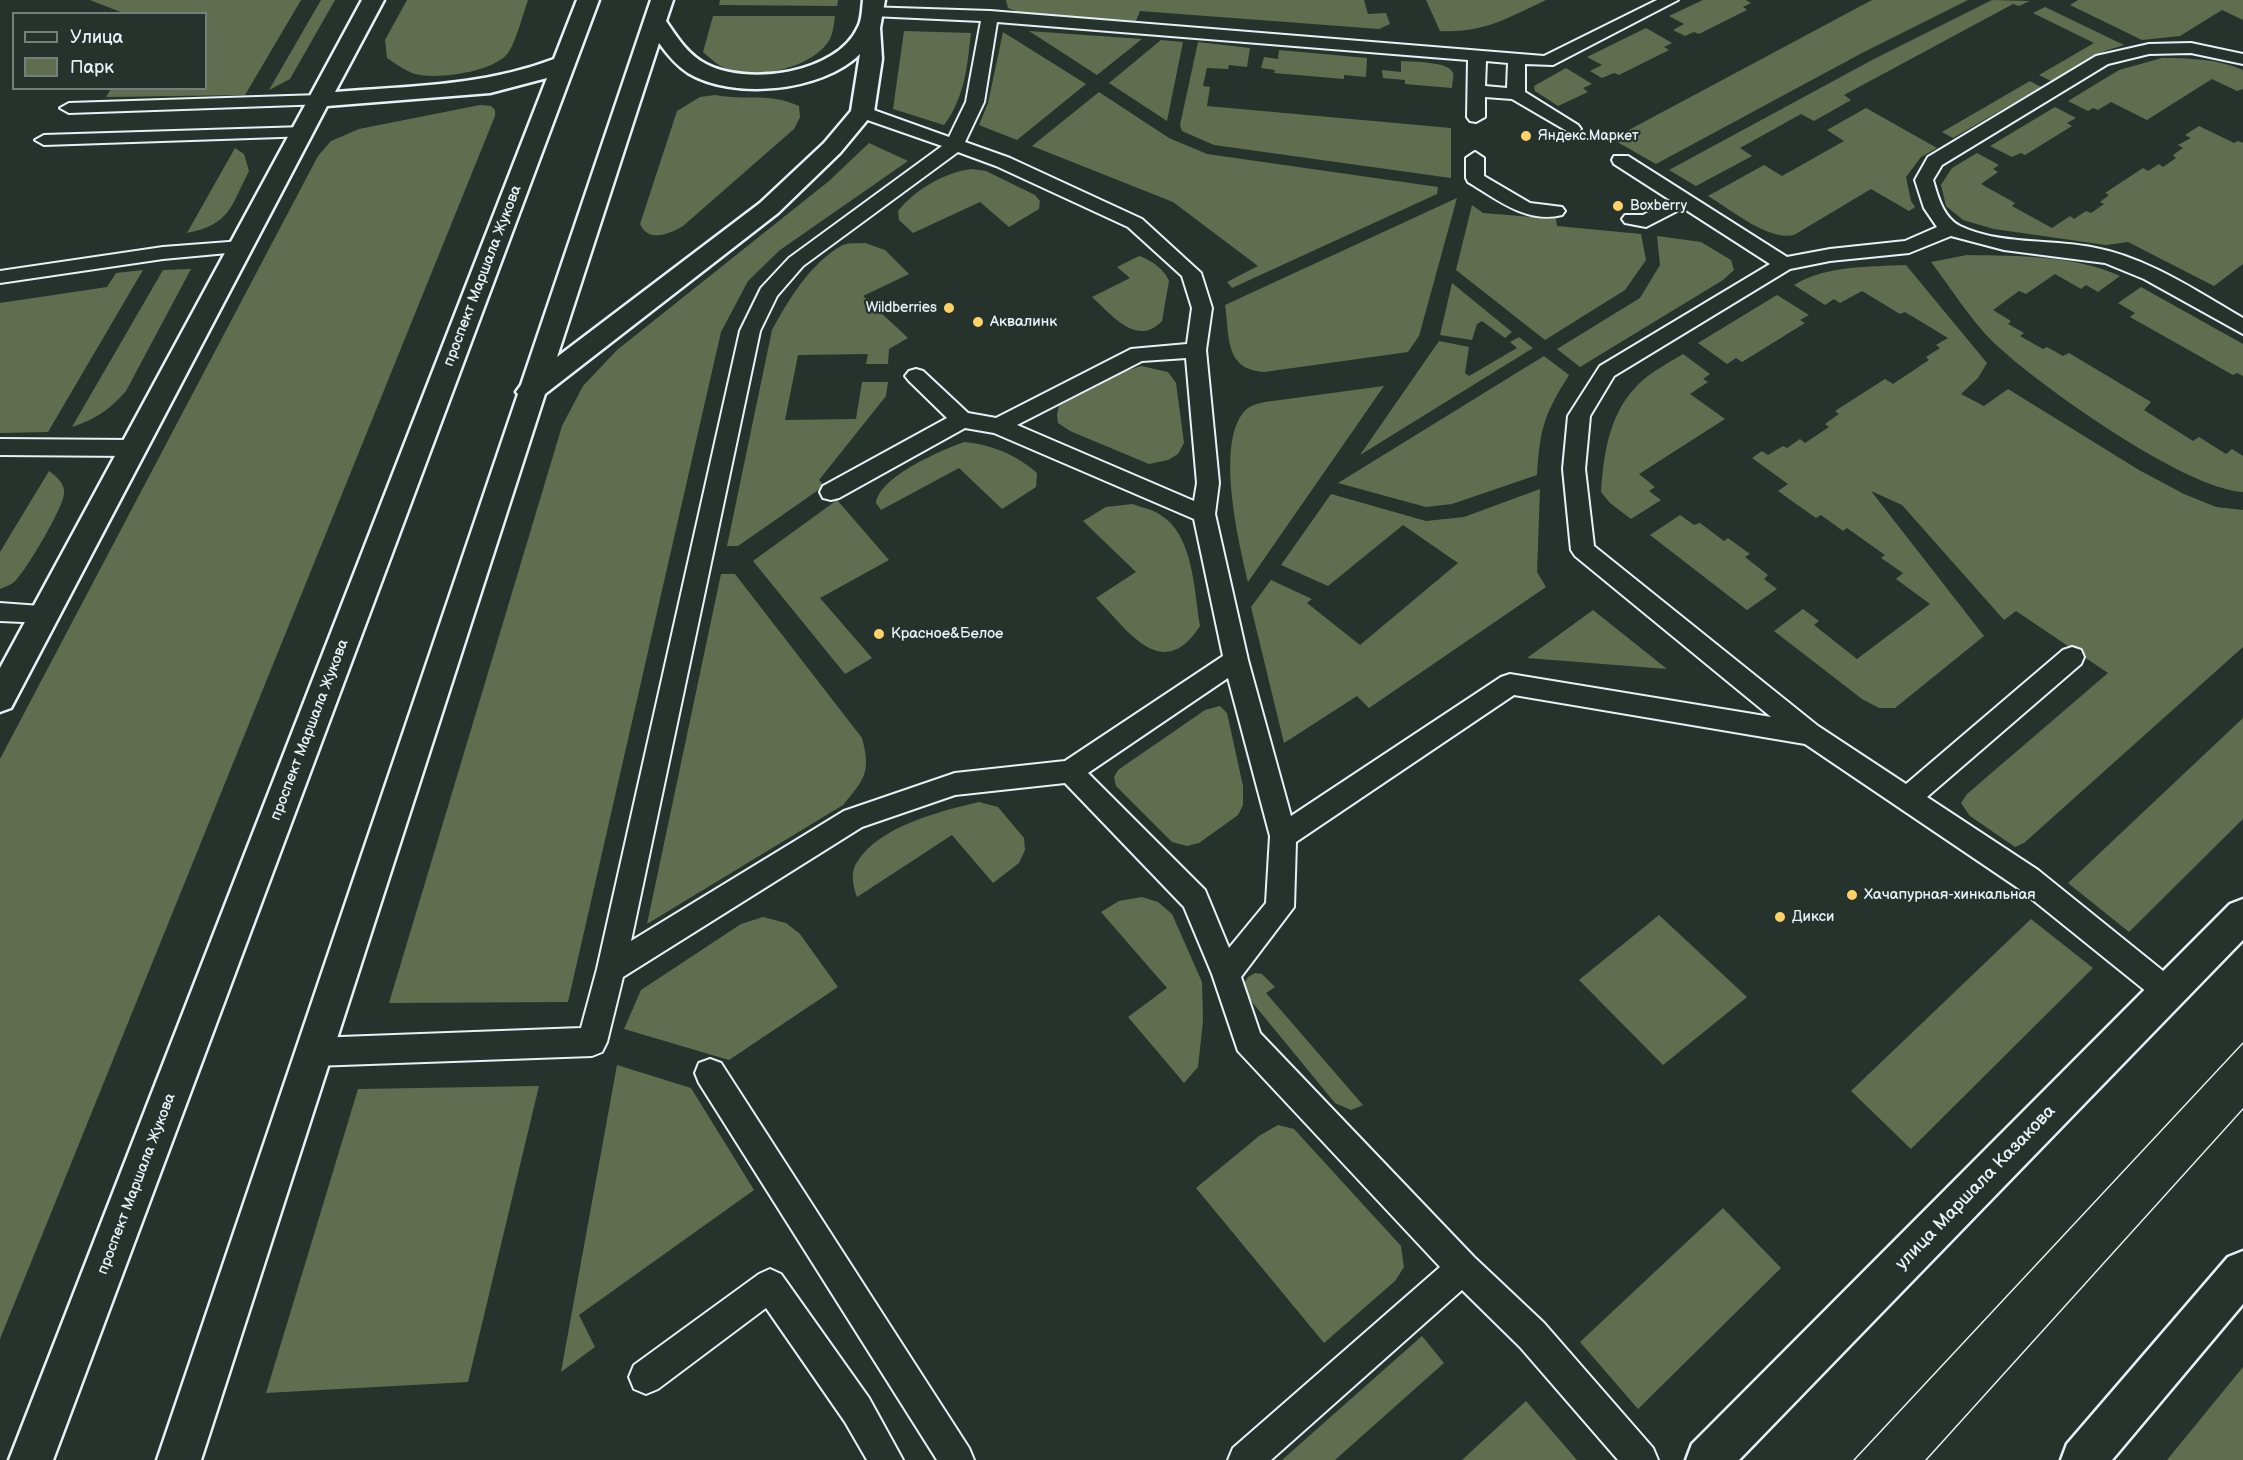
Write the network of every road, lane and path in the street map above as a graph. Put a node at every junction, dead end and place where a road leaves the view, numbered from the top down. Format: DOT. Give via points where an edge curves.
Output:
graph roads {
  1 [pos="373,0"];
  2 [pos="588,0"];
  3 [pos="1670,0"];
  4 [pos="658,10"];
  5 [pos="871,13"];
  6 [pos="990,16"];
  7 [pos="1478,55"];
  8 [pos="1517,58"];
  9 [pos="2243,59"];
  10 [pos="565,63"];
  11 [pos="1477,91"];
  12 [pos="1516,94"];
  13 [pos="320,100"];
  14 [pos="69,108"];
  15 [pos="862,112"];
  16 [pos="1476,117"];
  17 [pos="1572,129"];
  18 [pos="304,132"];
  19 [pos="44,140"];
  20 [pos="954,146"];
  21 [pos="1476,158"];
  22 [pos="1622,160"];
  23 [pos="1686,199"];
  24 [pos="1556,211"];
  25 [pos="1632,219"];
  26 [pos="1950,229"];
  27 [pos="242,247"];
  28 [pos="1784,264"];
  29 [pos="0,277"];
  30 [pos="2243,327"];
  31 [pos="1196,350"];
  32 [pos="916,376"];
  33 [pos="530,392"];
  34 [pos="962,420"];
  35 [pos="998,426"];
  36 [pos="0,447"];
  37 [pos="132,448"];
  38 [pos="831,492"];
  39 [pos="1204,514"];
  40 [pos="0,612"];
  41 [pos="45,614"];
  42 [pos="2072,657"];
  43 [pos="1236,660"];
  44 [pos="0,699"];
  45 [pos="1811,734"];
  46 [pos="1070,771"];
  47 [pos="1908,798"];
  48 [pos="1284,836"];
  49 [pos="2243,915"];
  50 [pos="611,969"];
  51 [pos="1226,974"];
  52 [pos="2168,992"];
  53 [pos="314,1052"];
  54 [pos="710,1072"];
  55 [pos="1463,1269"];
  56 [pos="2243,1272"];
  57 [pos="646,1377"];
  58 [pos="31,1460"];
  59 [pos="179,1460"];
  60 [pos="886,1460"];
  61 [pos="957,1460"];
  62 [pos="1245,1460"];
  63 [pos="1641,1460"];
  64 [pos="1708,1460"];
  65 [pos="2083,1460"];
  1 -- 13 [label="street"];
  2 -- 10 [label="street, проспект Маршала Жукова"];
  3 -- 8 [label="lane" via="1547,61"];
  4 -- 5 [label="street" via="677,52 696,68 721,80 759,82 807,74 839,60 852,49"];
  4 -- 33 [label="street"];
  5 -- 6 [label="lane"];
  5 -- 15 [label="street" via="871,59"];
  6 -- 7 [label="lane"];
  6 -- 20 [label="lane" via="975,102"];
  7 -- 8 [label="lane"];
  7 -- 11 [label="lane"];
  8 -- 12 [label="lane"];
  9 -- 26 [label="lane" via="2191,48 2149,49 2102,60 1935,161 1924,180 1930,205"];
  10 -- 13 [label="street" via="490,86"];
  10 -- 58 [label="street, проспект Маршала Жукова"];
  11 -- 12 [label="lane"];
  11 -- 16 [label="lane"];
  12 -- 17 [label="lane"];
  13 -- 14 [label="lane"];
  13 -- 18 [label="street"];
  15 -- 20 [label="lane"];
  15 -- 33 [label="street" via="832,148 769,208"];
  18 -- 19 [label="lane"];
  18 -- 27 [label="street"];
  20 -- 31 [label="lane" via="1003,162 1134,223 1191,273 1202,308"];
  20 -- 50 [label="lane" via="796,261 768,293 750,331"];
  21 -- 24 [label="lane" via="1475,178 1525,208"];
  22 -- 23 [label="lane"];
  23 -- 25 [label="lane" via="1646,221"];
  23 -- 28 [label="lane"];
  26 -- 28 [label="lane" via="1910,247"];
  26 -- 30 [label="lane" via="1989,241 2094,254 2124,263"];
  27 -- 29 [label="lane" via="163,253"];
  27 -- 37 [label="street"];
  28 -- 45 [label="lane" via="1607,371 1578,416 1574,469 1582,550"];
  31 -- 35 [label="lane" via="1138,354"];
  31 -- 39 [label="lane" via="1208,483"];
  32 -- 34 [label="lane"];
  33 -- 53 [label="street"];
  34 -- 35 [label="lane"];
  34 -- 38 [label="lane"];
  35 -- 39 [label="lane"];
  36 -- 37 [label="lane"];
  37 -- 41 [label="street"];
  39 -- 43 [label="lane"];
  40 -- 41 [label="lane"];
  41 -- 44 [label="street"];
  42 -- 47 [label="lane"];
  43 -- 46 [label="lane"];
  43 -- 48 [label="lane"];
  45 -- 47 [label="lane"];
  45 -- 48 [label="lane" via="1510,684"];
  46 -- 50 [label="lane" via="955,784 853,819"];
  46 -- 51 [label="lane" via="1195,899"];
  47 -- 52 [label="lane" via="2028,879"];
  48 -- 51 [label="lane" via="1280,907"];
  49 -- 52 [label="street, улица Маршала Казакова"];
  50 -- 53 [label="lane" via="592,1042"];
  51 -- 55 [label="lane" via="1248,1041"];
  52 -- 64 [label="street, улица Маршала Казакова"];
  53 -- 59 [label="street"];
  54 -- 61 [label="lane"];
  55 -- 62 [label="lane"];
  55 -- 63 [label="lane" via="1532,1335"];
  56 -- 65 [label="street"];
  57 -- 60 [label="lane" via="770,1285 857,1410"];
}
